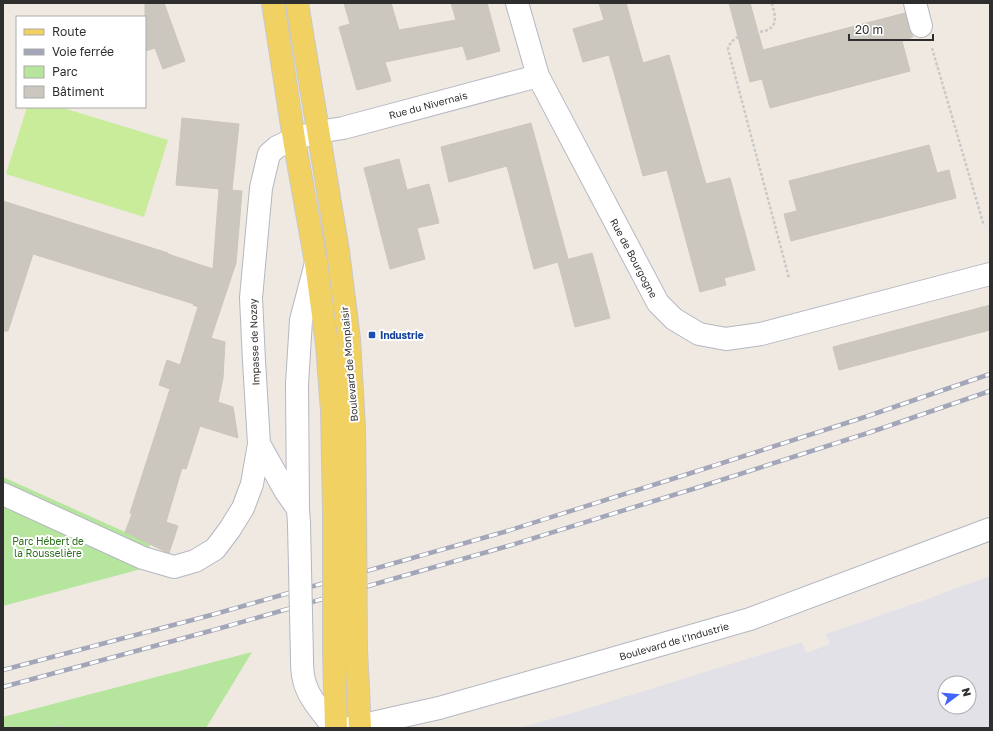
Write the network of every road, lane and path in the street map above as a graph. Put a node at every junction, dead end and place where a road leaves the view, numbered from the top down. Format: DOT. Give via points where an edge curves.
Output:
graph roads {
  1 [pos="274,3"];
  2 [pos="297,3"];
  3 [pos="517,3"];
  4 [pos="772,3"];
  5 [pos="915,3"];
  6 [pos="922,26"];
  7 [pos="538,76"];
  8 [pos="318,132"];
  9 [pos="294,139"];
  10 [pos="984,226"];
  11 [pos="316,263"];
  12 [pos="990,274"];
  13 [pos="790,278"];
  14 [pos="259,444"];
  15 [pos="3,494"];
  16 [pos="298,517"];
  17 [pos="990,529"];
  18 [pos="357,727"];
  19 [pos="52,728"];
  20 [pos="63,728"];
  21 [pos="335,728"];
  1 -- 9 [label="main road, Boulevard de Monplaisir"];
  2 -- 8 [label="main road, Boulevard de Monplaisir"];
  3 -- 7 [label="street, Rue de Bourgogne"];
  4 -- 13 [label="path" via="775,20 771,28 736,38 728,49"];
  5 -- 6 [label="street"];
  6 -- 10 [label="path" via="929,38"];
  7 -- 8 [label="street, Rue du Nivernais" via="350,126"];
  7 -- 12 [label="street, Rue de Bourgogne" via="658,303 674,319 699,334 726,339 761,334"];
  8 -- 9 [label="street, Rue du Nivernais"];
  8 -- 18 [label="main road, Boulevard de Monplaisir, bridge" via="338,251 349,339 354,427"];
  9 -- 11 [label="main road, Boulevard de Monplaisir"];
  9 -- 14 [label="street, Impasse de Nozay" via="269,154 261,188 251,298"];
  11 -- 16 [label="street, Boulevard de Monplaisir" via="302,320 298,384"];
  11 -- 21 [label="main road, Boulevard de Monplaisir, bridge" via="332,411"];
  14 -- 15 [label="street, Impasse de Nozay" via="252,484 243,508 230,528 215,549 195,561 174,567 142,558"];
  14 -- 16 [label="street"];
  16 -- 21 [label="street, Boulevard de Monplaisir, bridge" via="304,681 311,696"];
  17 -- 18 [label="street, Boulevard de l'Industrie" via="750,618 439,708"];
  19 -- 20 [label="path"];
}
